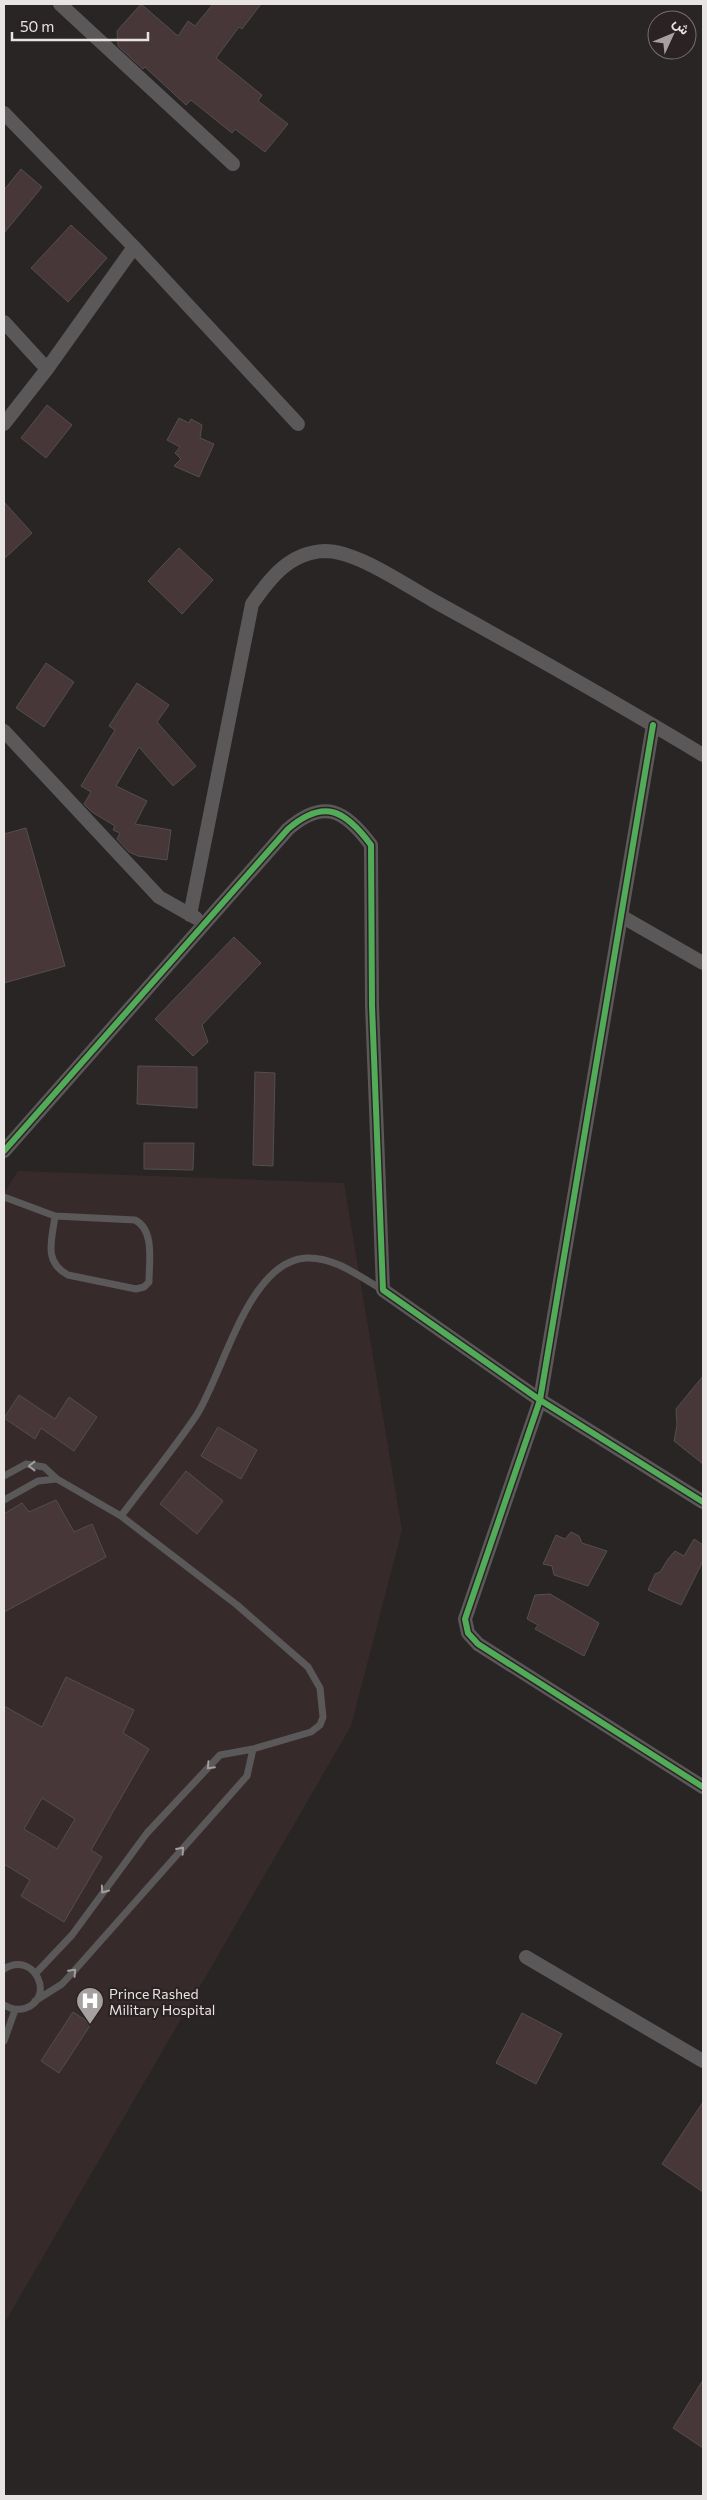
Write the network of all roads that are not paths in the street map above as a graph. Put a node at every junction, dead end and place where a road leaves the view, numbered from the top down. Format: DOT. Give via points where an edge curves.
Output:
graph roads {
  1 [pos="60,4"];
  2 [pos="4,113"];
  3 [pos="233,164"];
  4 [pos="134,248"];
  5 [pos="4,322"];
  6 [pos="48,368"];
  7 [pos="4,424"];
  8 [pos="298,424"];
  9 [pos="653,725"];
  10 [pos="4,731"];
  11 [pos="703,755"];
  12 [pos="190,915"];
  13 [pos="621,916"];
  14 [pos="204,923"];
  15 [pos="703,963"];
  16 [pos="4,1151"];
  17 [pos="4,1197"];
  18 [pos="55,1216"];
  19 [pos="383,1290"];
  20 [pos="540,1400"];
  21 [pos="4,1476"];
  22 [pos="57,1479"];
  23 [pos="4,1500"];
  24 [pos="703,1502"];
  25 [pos="122,1516"];
  26 [pos="253,1749"];
  27 [pos="703,1788"];
  28 [pos="526,1957"];
  29 [pos="5,1966"];
  30 [pos="36,1973"];
  31 [pos="35,2001"];
  32 [pos="4,2005"];
  33 [pos="15,2010"];
  34 [pos="4,2041"];
  35 [pos="703,2060"];
  1 -- 3 [label="street"];
  2 -- 4 [label="street"];
  4 -- 6 [label="street"];
  4 -- 8 [label="street"];
  5 -- 6 [label="street"];
  6 -- 7 [label="street"];
  9 -- 11 [label="street"];
  9 -- 12 [label="street" via="352,556 324,551 292,559 269,579 252,604"];
  9 -- 13 [label="street"];
  10 -- 12 [label="street" via="159,897"];
  12 -- 14 [label="street"];
  13 -- 15 [label="street"];
  13 -- 20 [label="street"];
  14 -- 16 [label="street"];
  14 -- 19 [label="street" via="304,815 319,811 342,815 359,829 370,846 372,1006"];
  17 -- 18 [label="lane"];
  18 -- 18 [label="lane" via="51,1256 58,1270 136,1289 149,1282 148,1233 143,1224 135,1220"];
  19 -- 20 [label="street"];
  19 -- 25 [label="lane" via="334,1262 306,1258 285,1264 266,1279 249,1302 197,1414"];
  20 -- 24 [label="street"];
  20 -- 27 [label="street" via="465,1619 468,1633 478,1644"];
  22 -- 21 [label="lane, one-way" via="36,1464 26,1464"];
  22 -- 23 [label="lane" via="38,1481"];
  22 -- 25 [label="lane"];
  25 -- 26 [label="lane" via="238,1605 308,1667 320,1688 323,1717 320,1725 311,1732"];
  26 -- 30 [label="lane, one-way" via="220,1755 147,1833 72,1936"];
  31 -- 26 [label="lane, one-way" via="62,1984 247,1776"];
  28 -- 35 [label="street"];
  29 -- 30 [label="lane" via="23,1965"];
  30 -- 31 [label="lane" via="40,1987"];
  31 -- 33 [label="lane"];
  32 -- 33 [label="lane"];
  33 -- 34 [label="lane"];
}
